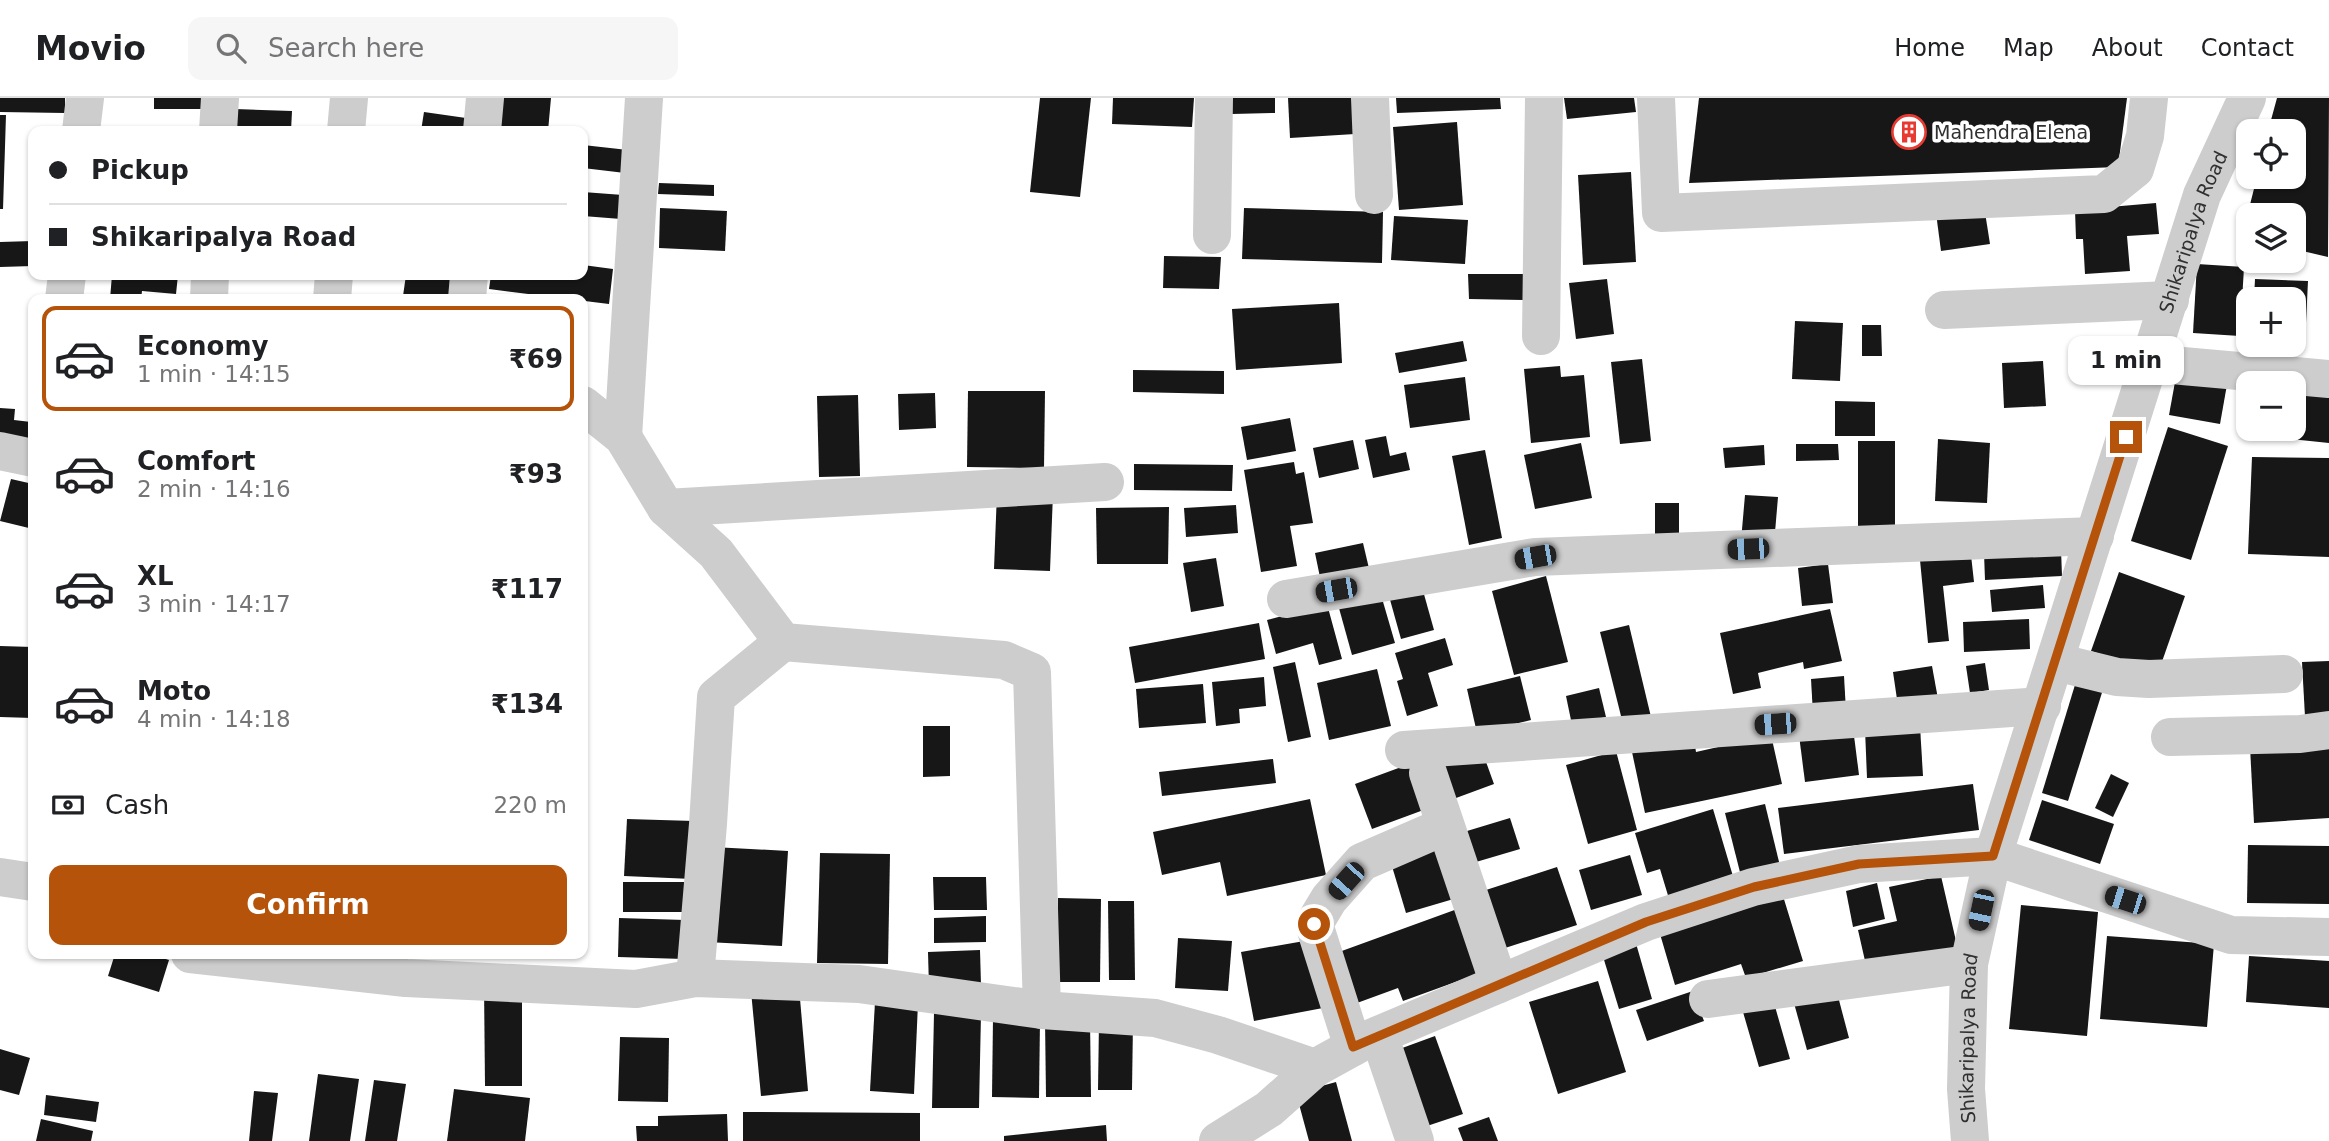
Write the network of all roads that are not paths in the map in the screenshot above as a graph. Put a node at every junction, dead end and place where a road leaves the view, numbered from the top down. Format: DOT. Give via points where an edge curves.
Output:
graph roads {
  1 [pos="85,98"];
  2 [pos="220,98"];
  3 [pos="349,98"];
  4 [pos="485,98"];
  5 [pos="644,98"];
  6 [pos="1214,98"];
  7 [pos="1370,98"];
  8 [pos="1544,98"];
  9 [pos="1656,98"];
  10 [pos="2149,98"];
  11 [pos="2247,98"];
  12 [pos="82,126"];
  13 [pos="218,126"];
  14 [pos="346,126"];
  15 [pos="482,126"];
  16 [pos="1374,195"];
  17 [pos="1212,234"];
  18 [pos="2170,300"];
  19 [pos="1944,310"];
  20 [pos="1541,337"];
  21 [pos="2149,363"];
  22 [pos="2329,379"];
  23 [pos="588,409"];
  24 [pos="624,437"];
  25 [pos="0,451"];
  26 [pos="28,457"];
  27 [pos="1105,481"];
  28 [pos="666,508"];
  29 [pos="2095,536"];
  30 [pos="1286,598"];
  31 [pos="783,642"];
  32 [pos="2056,662"];
  33 [pos="2284,674"];
  34 [pos="2042,706"];
  35 [pos="2329,730"];
  36 [pos="2170,737"];
  37 [pos="1445,826"];
  38 [pos="1993,856"];
  39 [pos="0,877"];
  40 [pos="28,881"];
  41 [pos="2329,937"];
  42 [pos="235,959"];
  43 [pos="1969,964"];
  44 [pos="695,978"];
  45 [pos="1499,984"];
  46 [pos="1708,999"];
  47 [pos="1042,1010"];
  48 [pos="1366,1041"];
  49 [pos="1315,1068"];
  50 [pos="1218,1141"];
  51 [pos="1415,1141"];
  52 [pos="1970,1141"];
  1 -- 12 [label="street"];
  2 -- 13 [label="street"];
  3 -- 14 [label="street"];
  4 -- 15 [label="street"];
  5 -- 24 [label="street"];
  6 -- 17 [label="street"];
  7 -- 16 [label="street"];
  8 -- 20 [label="street"];
  9 -- 10 [label="street" via="1661,213 2104,194 2135,169 2146,136"];
  11 -- 18 [label="street, Shikaripalya Road" via="2202,195"];
  18 -- 19 [label="street"];
  18 -- 21 [label="street, Shikaripalya Road"];
  21 -- 22 [label="street"];
  21 -- 29 [label="street, Shikaripalya Road"];
  23 -- 24 [label="street"];
  24 -- 28 [label="street"];
  25 -- 26 [label="street"];
  27 -- 28 [label="street"];
  28 -- 31 [label="street" via="716,553"];
  29 -- 30 [label="street" via="1535,557"];
  29 -- 32 [label="street, Shikaripalya Road"];
  31 -- 44 [label="street" via="716,697"];
  31 -- 47 [label="street" via="1004,660 1032,671"];
  32 -- 33 [label="street" via="2116,677 2150,679"];
  32 -- 34 [label="street, Shikaripalya Road"];
  34 -- 37 [label="street" via="1416,762"];
  34 -- 38 [label="street, Shikaripalya Road"];
  35 -- 36 [label="street"];
  37 -- 45 [label="street"];
  37 -- 48 [label="street" via="1362,862 1314,924"];
  38 -- 41 [label="street" via="2231,935"];
  38 -- 43 [label="street, Shikaripalya Road"];
  38 -- 45 [label="street" via="1859,864 1754,887 1646,922"];
  39 -- 40 [label="street"];
  42 -- 44 [label="street" via="407,978 609,988 636,989"];
  43 -- 46 [label="street"];
  43 -- 52 [label="street, Shikaripalya Road" via="1966,1089"];
  44 -- 47 [label="street" via="859,984"];
  45 -- 48 [label="street"];
  47 -- 49 [label="street" via="1155,1018"];
  48 -- 49 [label="street"];
  48 -- 51 [label="street"];
  49 -- 50 [label="street" via="1269,1109"];
}
